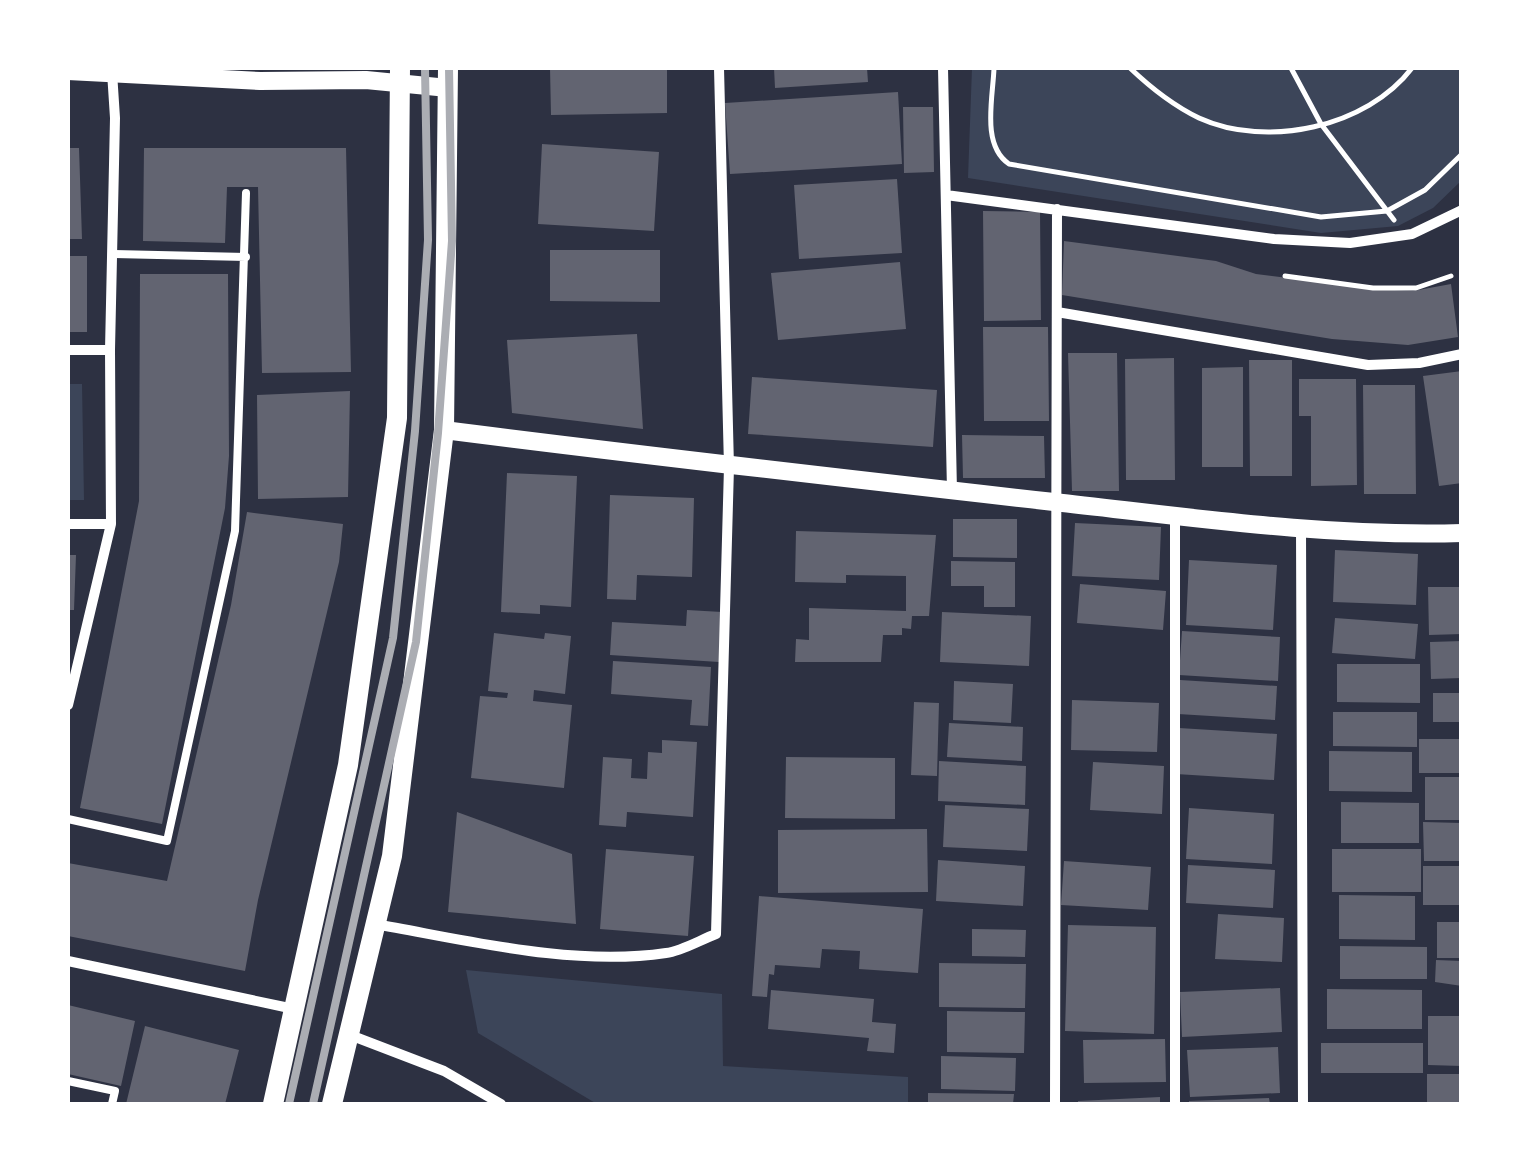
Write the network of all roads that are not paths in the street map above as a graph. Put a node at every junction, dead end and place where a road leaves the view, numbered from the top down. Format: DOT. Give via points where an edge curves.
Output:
graph roads {
  1 [pos="718,68"];
  2 [pos="943,68"];
  3 [pos="112,69"];
  4 [pos="68,71"];
  5 [pos="400,76"];
  6 [pos="448,78"];
  7 [pos="246,193"];
  8 [pos="946,195"];
  9 [pos="1057,209"];
  10 [pos="1462,210"];
  11 [pos="114,254"];
  12 [pos="246,256"];
  13 [pos="1057,312"];
  14 [pos="68,350"];
  15 [pos="110,350"];
  16 [pos="1462,354"];
  17 [pos="444,430"];
  18 [pos="729,467"];
  19 [pos="952,491"];
  20 [pos="1056,502"];
  21 [pos="1175,517"];
  22 [pos="68,524"];
  23 [pos="111,524"];
  24 [pos="1301,530"];
  25 [pos="1462,533"];
  26 [pos="68,706"];
  27 [pos="68,820"];
  28 [pos="375,924"];
  29 [pos="68,961"];
  30 [pos="294,1010"];
  31 [pos="349,1034"];
  32 [pos="68,1081"];
  33 [pos="112,1104"];
  34 [pos="273,1104"];
  35 [pos="332,1104"];
  36 [pos="502,1104"];
  37 [pos="1055,1104"];
  38 [pos="1174,1104"];
  39 [pos="1303,1104"];
  1 -- 18 [label="street"];
  2 -- 8 [label="street"];
  3 -- 4 [label="street"];
  3 -- 5 [label="street" via="260,81"];
  3 -- 11 [label="street"];
  5 -- 6 [label="street"];
  5 -- 30 [label="main road" via="397,418 348,765"];
  6 -- 17 [label="main road"];
  7 -- 12 [label="lane"];
  8 -- 9 [label="street"];
  8 -- 19 [label="street"];
  9 -- 10 [label="street" via="1350,243 1403,235"];
  9 -- 13 [label="street"];
  11 -- 12 [label="lane"];
  11 -- 15 [label="street"];
  12 -- 27 [label="lane" via="235,531 168,841"];
  13 -- 16 [label="street" via="1368,365"];
  13 -- 20 [label="street"];
  14 -- 15 [label="street"];
  15 -- 23 [label="street"];
  17 -- 18 [label="street"];
  17 -- 28 [label="main road" via="392,856"];
  18 -- 19 [label="street"];
  18 -- 28 [label="street" via="716,934 669,953 611,955 537,952"];
  19 -- 20 [label="street"];
  20 -- 21 [label="street"];
  20 -- 37 [label="street"];
  21 -- 24 [label="street"];
  21 -- 38 [label="street"];
  22 -- 23 [label="street"];
  23 -- 26 [label="street"];
  24 -- 25 [label="street"];
  24 -- 39 [label="street"];
  28 -- 31 [label="main road"];
  29 -- 30 [label="street"];
  30 -- 34 [label="main road"];
  31 -- 35 [label="main road"];
  31 -- 36 [label="street" via="444,1071"];
  32 -- 33 [label="lane" via="115,1092"];
}
